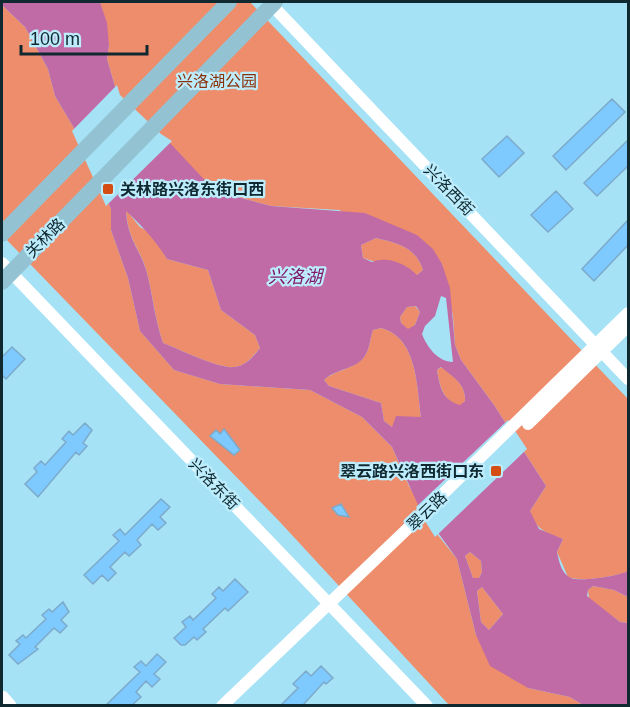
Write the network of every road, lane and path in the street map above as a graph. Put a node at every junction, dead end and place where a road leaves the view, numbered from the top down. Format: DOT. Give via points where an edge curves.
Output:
graph roads {
  1 [pos="229,2"];
  2 [pos="274,2"];
  3 [pos="2,234"];
  4 [pos="4,274"];
  5 [pos="628,314"];
  6 [pos="628,326"];
  7 [pos="602,346"];
  8 [pos="628,369"];
  9 [pos="628,379"];
  10 [pos="329,609"];
  11 [pos="2,698"];
  12 [pos="9,705"];
  13 [pos="222,705"];
  14 [pos="234,705"];
  15 [pos="417,705"];
  16 [pos="427,705"];
  1 -- 3 [label="main road, 关林路"];
  2 -- 4 [label="main road, 关林路"];
  2 -- 7 [label="street, 兴洛西街"];
  4 -- 10 [label="street, 兴洛东街"];
  5 -- 7 [label="street, 翠云路"];
  6 -- 7 [label="street, 翠云路"];
  7 -- 8 [label="street, 兴洛西街"];
  7 -- 9 [label="street, 兴洛西街"];
  7 -- 10 [label="street, 翠云路"];
  10 -- 13 [label="street, 翠云路"];
  10 -- 14 [label="street, 翠云路"];
  10 -- 15 [label="street, 兴洛东街"];
  10 -- 16 [label="street, 兴洛东街"];
  11 -- 12 [label="main road"];
}
